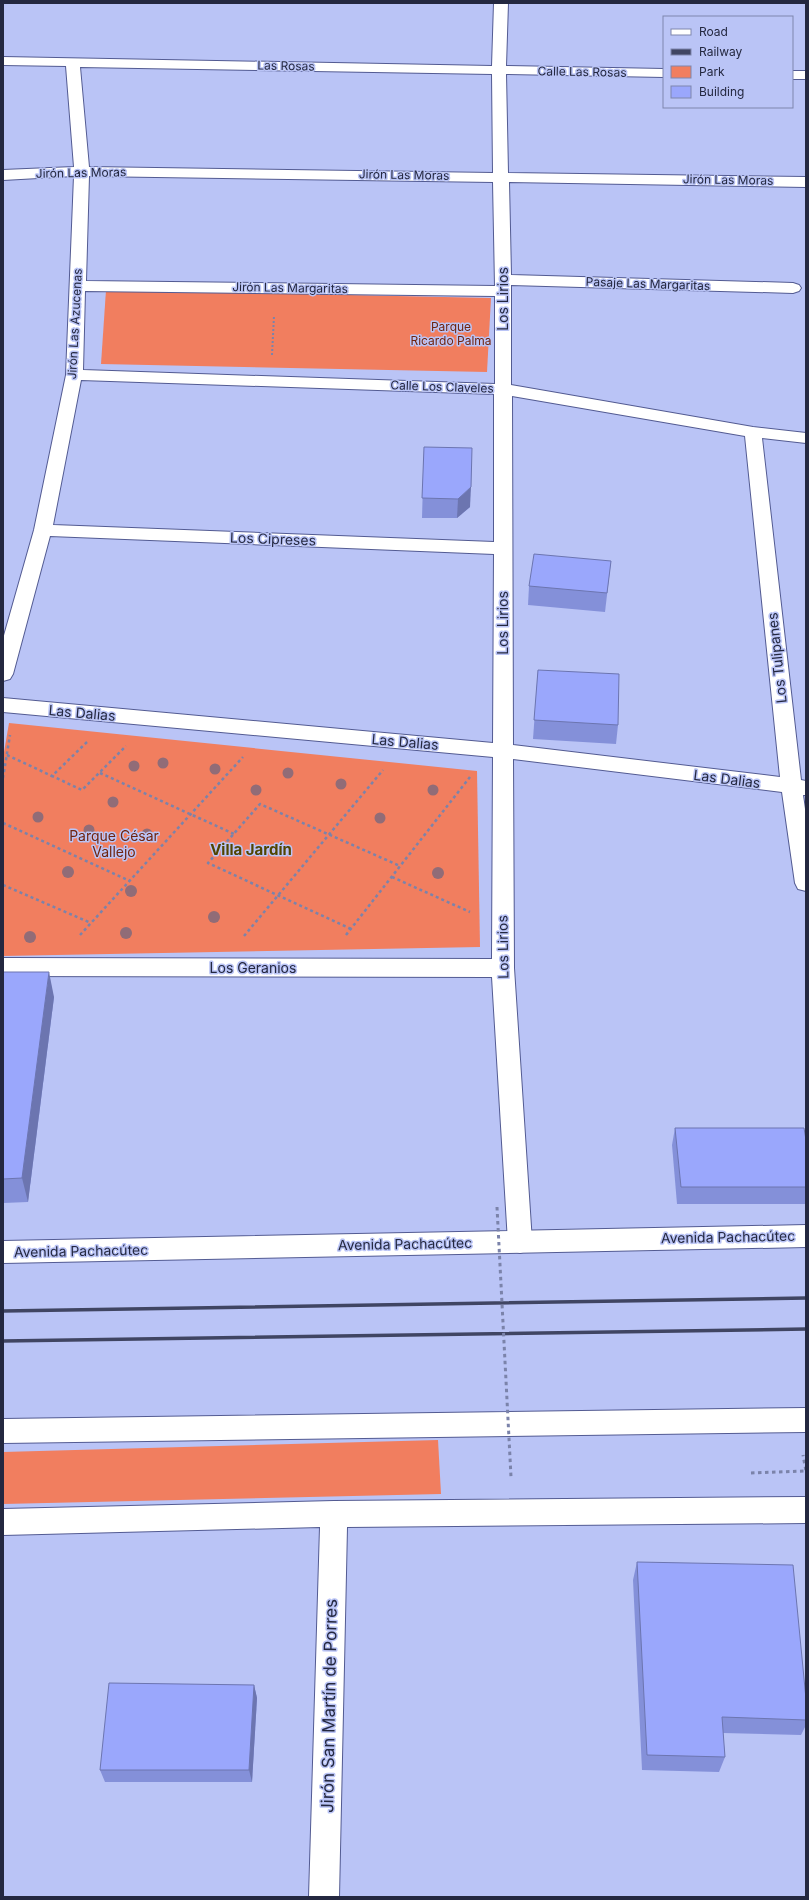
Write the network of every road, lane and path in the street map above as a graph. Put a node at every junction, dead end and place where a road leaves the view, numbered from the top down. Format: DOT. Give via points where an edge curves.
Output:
graph roads {
  1 [pos="501,3"];
  2 [pos="3,61"];
  3 [pos="73,62"];
  4 [pos="499,70"];
  5 [pos="663,73"];
  6 [pos="793,75"];
  7 [pos="806,75"];
  8 [pos="82,171"];
  9 [pos="3,175"];
  10 [pos="501,176"];
  11 [pos="806,182"];
  12 [pos="503,285"];
  13 [pos="77,286"];
  14 [pos="275,288"];
  15 [pos="793,288"];
  16 [pos="74,375"];
  17 [pos="271,382"];
  18 [pos="502,389"];
  19 [pos="753,432"];
  20 [pos="806,438"];
  21 [pos="43,530"];
  22 [pos="502,548"];
  23 [pos="3,674"];
  24 [pos="3,705"];
  25 [pos="90,740"];
  26 [pos="128,744"];
  27 [pos="503,751"];
  28 [pos="7,755"];
  29 [pos="243,756"];
  30 [pos="388,765"];
  31 [pos="99,772"];
  32 [pos="52,776"];
  33 [pos="473,781"];
  34 [pos="799,787"];
  35 [pos="190,814"];
  36 [pos="3,823"];
  37 [pos="234,834"];
  38 [pos="329,834"];
  39 [pos="400,866"];
  40 [pos="392,877"];
  41 [pos="130,881"];
  42 [pos="806,883"];
  43 [pos="3,885"];
  44 [pos="278,895"];
  45 [pos="474,914"];
  46 [pos="90,923"];
  47 [pos="351,929"];
  48 [pos="76,940"];
  49 [pos="342,940"];
  50 [pos="239,941"];
  51 [pos="3,968"];
  52 [pos="503,968"];
  53 [pos="497,1207"];
  54 [pos="806,1236"];
  55 [pos="520,1242"];
  56 [pos="3,1252"];
  57 [pos="802,1420"];
  58 [pos="3,1431"];
  59 [pos="744,1473"];
  60 [pos="511,1477"];
  61 [pos="806,1510"];
  62 [pos="334,1514"];
  63 [pos="3,1522"];
  64 [pos="324,1897"];
  1 -- 4 [label="street, Los Lirios"];
  2 -- 3 [label="street"];
  3 -- 4 [label="street, Las Rosas"];
  3 -- 8 [label="street, Jirón Las Azucenas"];
  4 -- 5 [label="street, Calle Las Rosas"];
  4 -- 10 [label="street, Los Lirios"];
  6 -- 7 [label="street"];
  8 -- 9 [label="street, Jirón Las Moras"];
  8 -- 10 [label="street, Jirón Las Moras"];
  8 -- 13 [label="street, Jirón Las Azucenas"];
  10 -- 11 [label="street, Jirón Las Moras"];
  10 -- 12 [label="street, Los Lirios"];
  12 -- 14 [label="street, Jirón Las Margaritas"];
  12 -- 15 [label="street, Pasaje Las Margaritas"];
  12 -- 18 [label="street, Los Lirios"];
  13 -- 14 [label="street, Jirón Las Margaritas"];
  13 -- 16 [label="street, Jirón Las Azucenas"];
  14 -- 17 [label="path"];
  16 -- 17 [label="street, Calle Los Claveles"];
  16 -- 21 [label="street, Jirón Las Azucenas"];
  17 -- 18 [label="street, Calle Los Claveles"];
  18 -- 19 [label="street, Calle Los Claveles"];
  18 -- 22 [label="street, Los Lirios"];
  19 -- 20 [label="street, Calle Los Claveles"];
  19 -- 34 [label="street, Los Tulipanes"];
  21 -- 22 [label="street, Los Cipreses"];
  21 -- 23 [label="street, Jirón Las Azucenas"];
  22 -- 27 [label="street, Los Lirios"];
  24 -- 27 [label="street, Las Dalias"];
  25 -- 32 [label="path"];
  26 -- 31 [label="path"];
  27 -- 34 [label="street, Las Dalias"];
  27 -- 52 [label="street, Los Lirios"];
  28 -- 32 [label="path"];
  29 -- 35 [label="path"];
  30 -- 38 [label="path"];
  31 -- 32 [label="path" via="82,790"];
  31 -- 35 [label="path"];
  33 -- 39 [label="path" via="473,774"];
  34 -- 42 [label="street, Los Tulipanes"];
  35 -- 37 [label="path"];
  35 -- 41 [label="path"];
  36 -- 41 [label="path"];
  37 -- 38 [label="path" via="260,804"];
  37 -- 44 [label="path" via="208,863"];
  38 -- 39 [label="path"];
  38 -- 44 [label="path"];
  39 -- 40 [label="path"];
  40 -- 45 [label="path"];
  40 -- 47 [label="path"];
  41 -- 46 [label="path"];
  43 -- 46 [label="path"];
  44 -- 47 [label="path"];
  44 -- 50 [label="path"];
  46 -- 48 [label="path"];
  47 -- 49 [label="path"];
  51 -- 52 [label="street, Los Geranios"];
  52 -- 55 [label="street, Los Lirios"];
  53 -- 60 [label="path, bridge"];
  54 -- 55 [label="street, Avenida Pachacútec"];
  55 -- 56 [label="street, Avenida Pachacútec"];
  57 -- 58 [label="street"];
  57 -- 59 [label="path" via="806,1471"];
  61 -- 62 [label="street"];
  62 -- 63 [label="street"];
  62 -- 64 [label="street, Jirón San Martín de Porres"];
}
